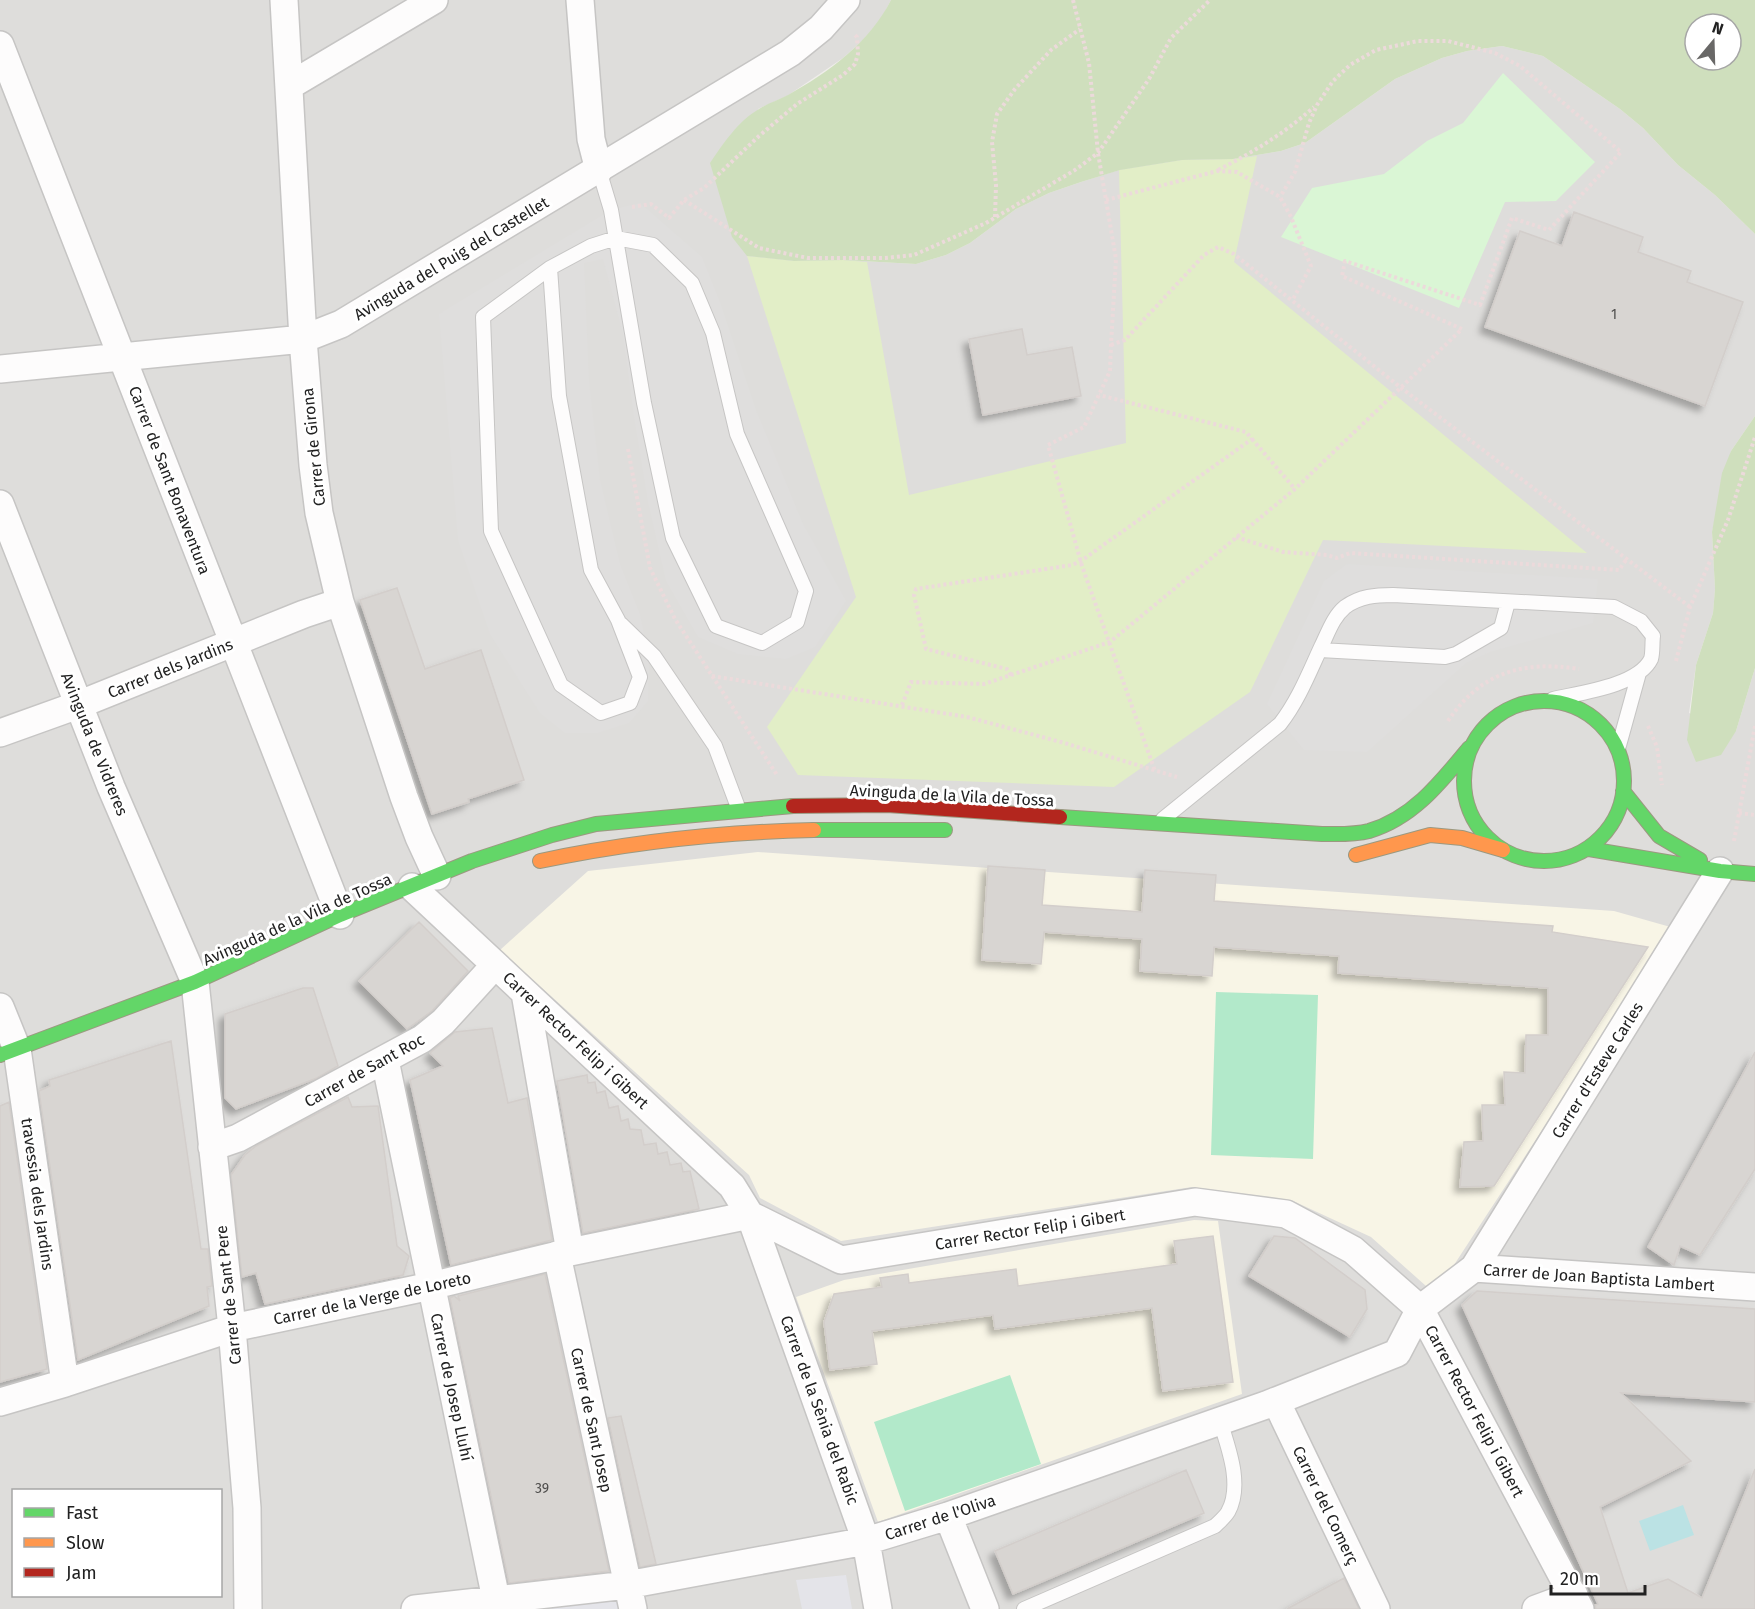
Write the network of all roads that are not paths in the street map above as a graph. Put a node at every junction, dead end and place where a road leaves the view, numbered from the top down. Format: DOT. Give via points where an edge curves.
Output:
graph roads {
  1 [pos="284,0"];
  2 [pos="434,0"];
  3 [pos="580,0"];
  4 [pos="839,8"];
  5 [pos="0,45"];
  6 [pos="289,86"];
  7 [pos="598,170"];
  8 [pos="616,238"];
  9 [pos="550,268"];
  10 [pos="303,339"];
  11 [pos="121,356"];
  12 [pos="0,369"];
  13 [pos="0,504"];
  14 [pos="340,602"];
  15 [pos="1508,602"];
  16 [pos="618,620"];
  17 [pos="234,644"];
  18 [pos="1320,650"];
  19 [pos="1639,673"];
  20 [pos="1553,699"];
  21 [pos="78,705"];
  22 [pos="0,733"];
  23 [pos="1469,748"];
  24 [pos="1618,749"];
  25 [pos="1623,791"];
  26 [pos="739,810"];
  27 [pos="1157,824"];
  28 [pos="957,831"];
  29 [pos="1589,849"];
  30 [pos="1503,850"];
  31 [pos="1341,856"];
  32 [pos="523,864"];
  33 [pos="1720,871"];
  34 [pos="1755,874"];
  35 [pos="437,876"];
  36 [pos="466,878"];
  37 [pos="412,887"];
  38 [pos="340,915"];
  39 [pos="495,965"];
  40 [pos="195,982"];
  41 [pos="525,993"];
  42 [pos="0,1007"];
  43 [pos="8,1052"];
  44 [pos="385,1059"];
  45 [pos="212,1147"];
  46 [pos="750,1215"];
  47 [pos="563,1253"];
  48 [pos="1474,1268"];
  49 [pos="431,1286"];
  50 [pos="1755,1287"];
  51 [pos="1420,1309"];
  52 [pos="232,1328"];
  53 [pos="64,1383"];
  54 [pos="1276,1401"];
  55 [pos="0,1402"];
  56 [pos="1220,1421"];
  57 [pos="948,1516"];
  58 [pos="866,1541"];
  59 [pos="630,1597"];
  60 [pos="1577,1602"];
  61 [pos="498,1604"];
  62 [pos="248,1609"];
  63 [pos="414,1609"];
  64 [pos="878,1609"];
  65 [pos="985,1609"];
  66 [pos="1024,1609"];
  67 [pos="1376,1609"];
  68 [pos="1536,1609"];
  1 -- 6 [label="street, Carrer de Girona"];
  2 -- 6 [label="street"];
  3 -- 7 [label="street" via="591,140"];
  4 -- 7 [label="street, Avinguda del Puig del Castellet" via="790,53"];
  5 -- 11 [label="street, Carrer de Sant Bonaventura"];
  6 -- 10 [label="street, Carrer de Girona"];
  7 -- 8 [label="lane"];
  7 -- 10 [label="street, Avinguda del Puig del Castellet" via="341,324"];
  8 -- 8 [label="lane" via="653,245 692,283 713,333 737,434 806,591 796,622 762,643 716,626 673,537 644,403"];
  8 -- 9 [label="lane" via="591,246"];
  9 -- 16 [label="lane" via="559,396 591,570"];
  9 -- 16 [label="lane" via="483,317 491,531 561,685 601,713 630,703 640,677"];
  10 -- 11 [label="street, Avinguda del Puig del Castellet"];
  10 -- 14 [label="street, Carrer de Girona" via="319,513"];
  11 -- 12 [label="street, Avinguda del Puig del Castellet"];
  11 -- 17 [label="street, Carrer de Sant Bonaventura"];
  13 -- 21 [label="street, Avinguda de Vidreres"];
  14 -- 17 [label="street, Carrer dels Jardins"];
  14 -- 35 [label="street, Carrer de Girona" via="404,797"];
  15 -- 18 [label="lane" via="1501,628 1456,654 1444,657"];
  15 -- 18 [label="lane" via="1373,595 1344,608"];
  15 -- 19 [label="lane" via="1614,607 1641,621 1653,636 1651,658"];
  16 -- 26 [label="lane" via="654,656 715,746"];
  17 -- 21 [label="street, Carrer dels Jardins"];
  17 -- 38 [label="street, Carrer de Sant Bonaventura"];
  18 -- 27 [label="lane" via="1291,710 1280,724"];
  19 -- 20 [label="lane" via="1605,687"];
  19 -- 24 [label="lane"];
  20 -- 23 [label="main road" via="1518,704 1502,713 1477,734"];
  20 -- 24 [label="main road" via="1598,720"];
  21 -- 22 [label="street, Carrer dels Jardins"];
  21 -- 40 [label="street, Avinguda de Vidreres"];
  23 -- 27 [label="main road, Avinguda de la Vila de Tossa" via="1418,804 1368,831 1322,834"];
  23 -- 30 [label="main road" via="1464,765 1465,796 1484,832"];
  24 -- 25 [label="main road"];
  25 -- 29 [label="main road" via="1618,814 1606,834"];
  25 -- 33 [label="main road" via="1659,836"];
  26 -- 27 [label="main road, Avinguda de la Vila de Tossa" via="887,805"];
  26 -- 35 [label="main road, Avinguda de la Vila de Tossa" via="596,824 472,861"];
  28 -- 32 [label="main road" via="839,829 701,836 619,844"];
  29 -- 30 [label="main road" via="1568,859 1546,863"];
  29 -- 33 [label="main road"];
  30 -- 31 [label="main road" via="1474,839 1437,836"];
  33 -- 34 [label="main road"];
  33 -- 48 [label="street, Carrer d'Esteve Carles"];
  35 -- 37 [label="main road, Avinguda de la Vila de Tossa"];
  36 -- 37 [label="main road, Avinguda de la Vila de Tossa"];
  37 -- 38 [label="main road, Avinguda de la Vila de Tossa"];
  37 -- 39 [label="street, Carrer Rector Felip i Gibert"];
  38 -- 40 [label="main road, Avinguda de la Vila de Tossa"];
  39 -- 41 [label="street, Carrer Rector Felip i Gibert"];
  39 -- 44 [label="street, Carrer de Sant Roc" via="432,1032"];
  40 -- 43 [label="main road, Avinguda de la Vila de Tossa"];
  40 -- 45 [label="street, Carrer de Sant Pere"];
  41 -- 46 [label="street, Carrer Rector Felip i Gibert" via="732,1186"];
  41 -- 47 [label="street"];
  42 -- 43 [label="street, travessia dels Jardins"];
  43 -- 53 [label="street, travessia dels Jardins"];
  44 -- 45 [label="street, Carrer de Sant Roc" via="238,1138"];
  44 -- 49 [label="street, Carrer de Josep Lluhí"];
  45 -- 52 [label="street, Carrer de Sant Pere"];
  46 -- 47 [label="street, Carrer de la Verge de Loreto"];
  46 -- 51 [label="street, Carrer Rector Felip i Gibert" via="841,1260 1195,1202 1286,1214 1353,1250"];
  46 -- 58 [label="street, Carrer de la Sènia del Rabic"];
  47 -- 49 [label="street, Carrer de la Verge de Loreto"];
  47 -- 59 [label="street, Carrer de Sant Josep"];
  48 -- 50 [label="street, Carrer de Joan Baptista Lambert"];
  48 -- 51 [label="street, Carrer de Joan Baptista Lambert"];
  49 -- 52 [label="street, Carrer de la Verge de Loreto"];
  49 -- 61 [label="street, Carrer de Josep Lluhí"];
  51 -- 54 [label="street, Carrer de l'Oliva" via="1397,1353"];
  51 -- 60 [label="street, Carrer Rector Felip i Gibert"];
  52 -- 53 [label="street, Carrer de la Verge de Loreto"];
  52 -- 62 [label="street, Carrer de Sant Pere" via="247,1508"];
  53 -- 55 [label="street, Carrer de la Verge de Loreto"];
  54 -- 56 [label="street, Carrer de l'Oliva"];
  54 -- 67 [label="street, Carrer del Comerç"];
  56 -- 57 [label="street, Carrer de l'Oliva"];
  56 -- 66 [label="lane" via="1234,1465 1233,1495 1228,1512 1215,1526"];
  57 -- 58 [label="street, Carrer de l'Oliva"];
  57 -- 65 [label="street"];
  58 -- 59 [label="street, Carrer de l'Oliva"];
  58 -- 64 [label="street, Carrer de la Sènia del Rabic"];
  59 -- 61 [label="street, Carrer de l'Oliva"];
  60 -- 68 [label="street"];
  61 -- 63 [label="street, Carrer de l'Oliva"];
}
